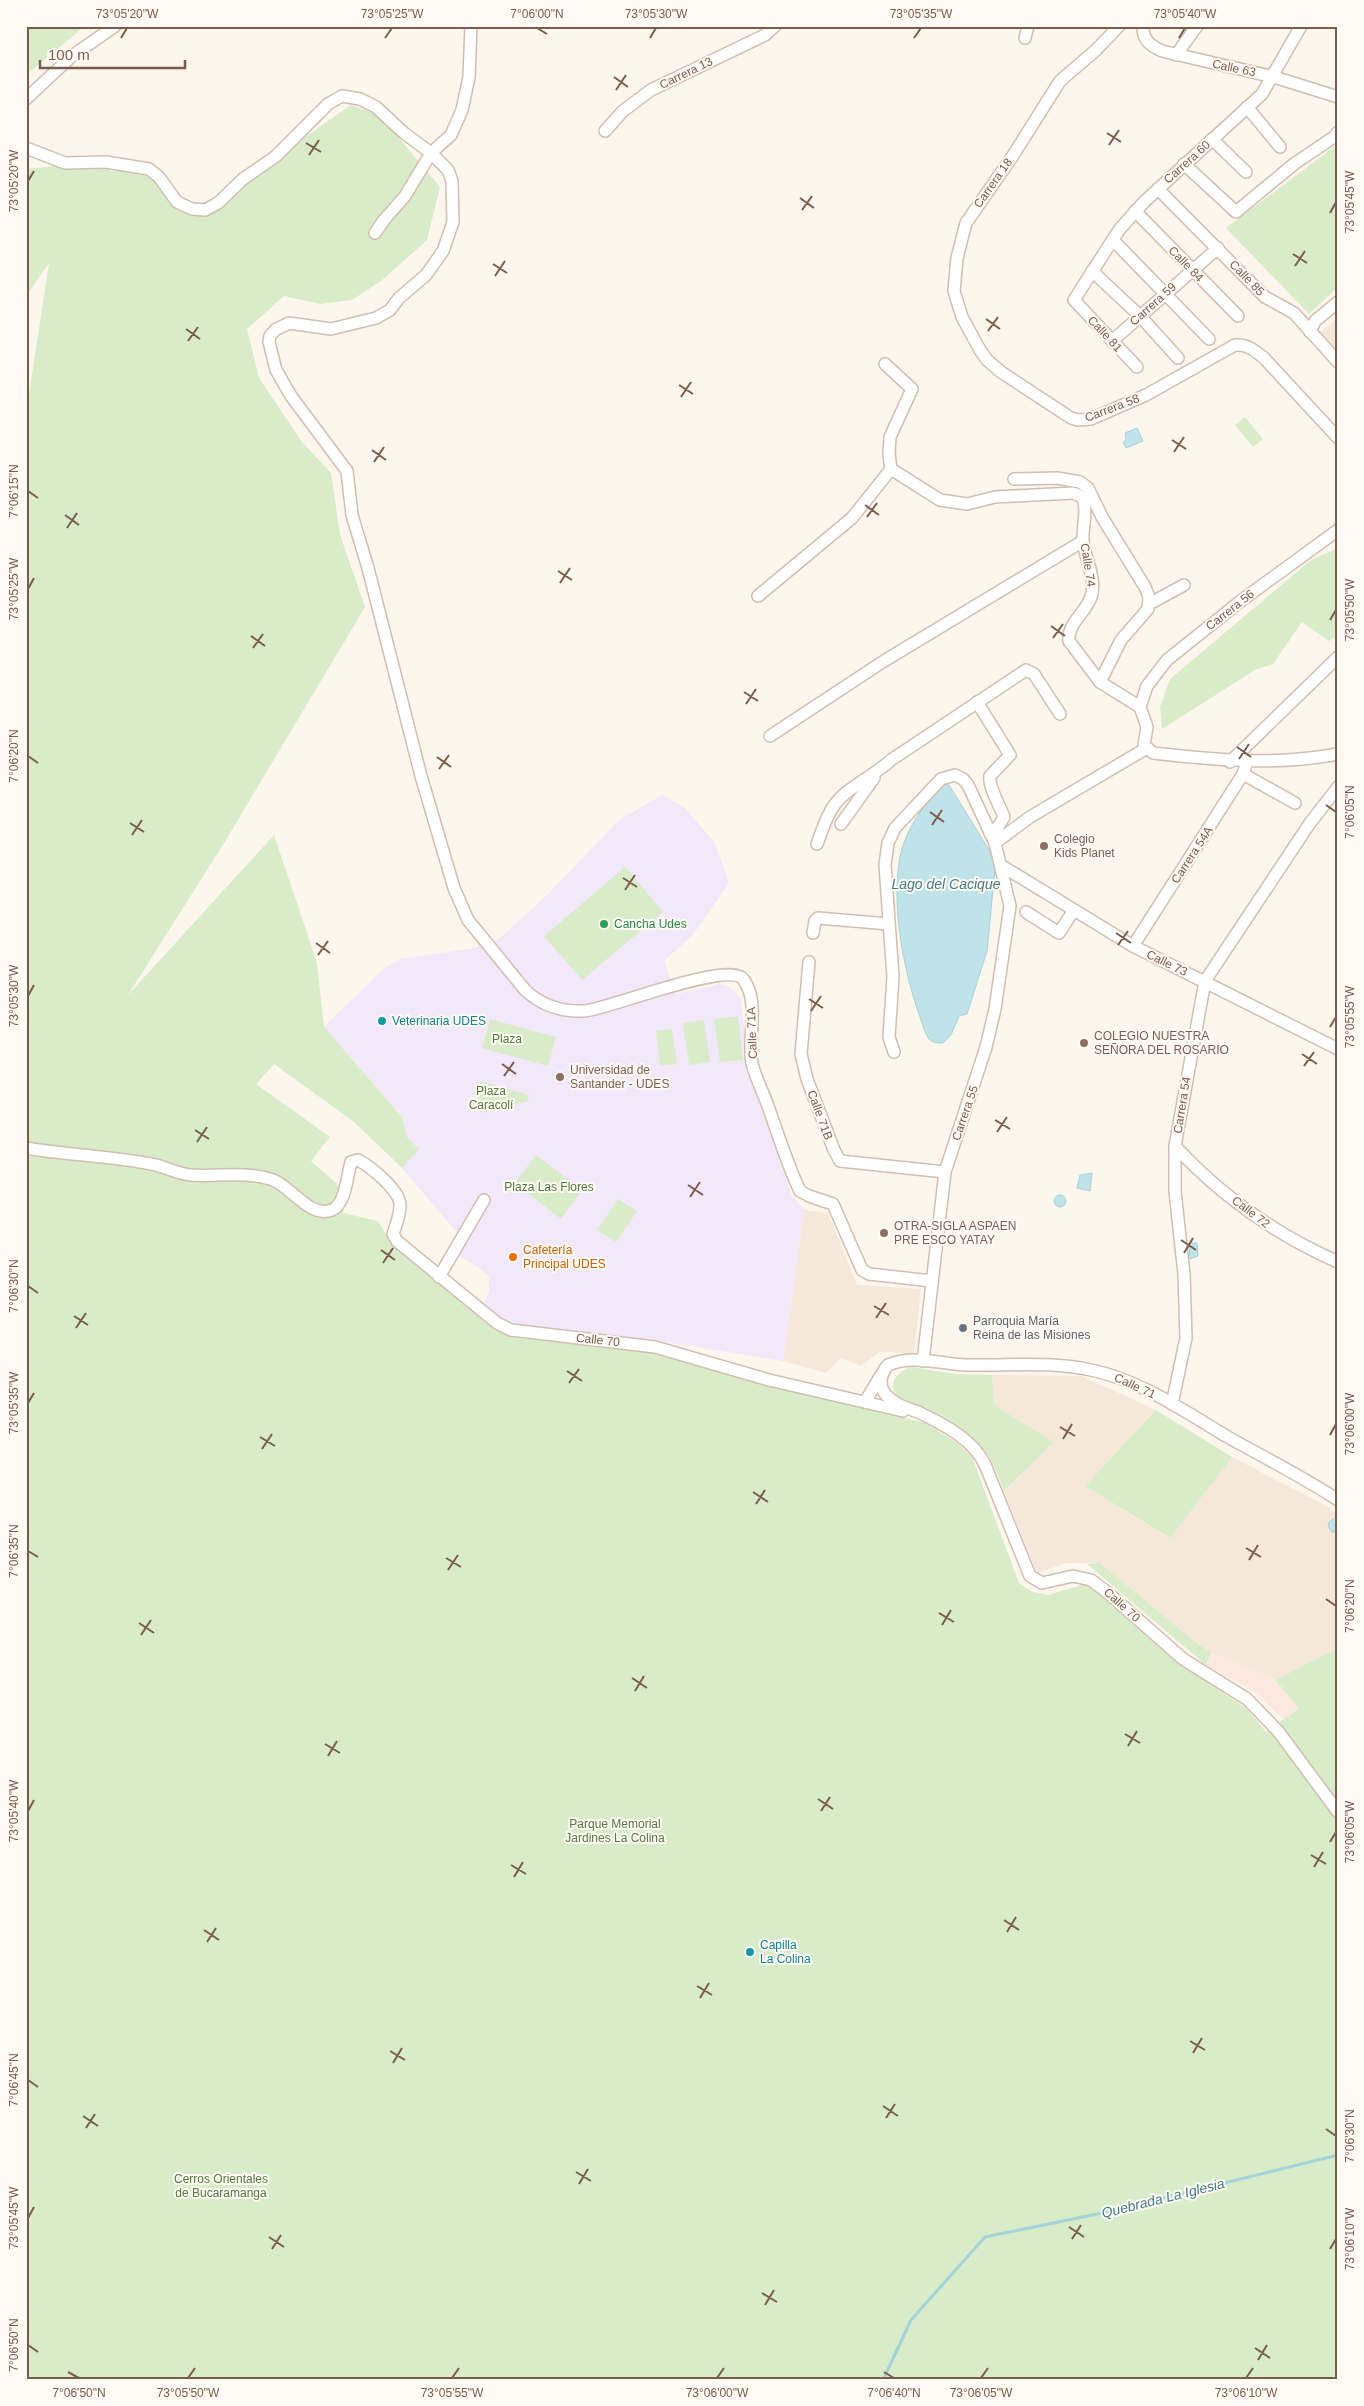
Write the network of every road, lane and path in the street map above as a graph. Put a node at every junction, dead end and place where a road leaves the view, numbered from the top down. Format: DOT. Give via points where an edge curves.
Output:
graph roads {
  1 [pos="115,26"];
  2 [pos="471,26"];
  3 [pos="775,26"];
  4 [pos="1028,26"];
  5 [pos="1118,26"];
  6 [pos="1142,26"];
  7 [pos="1197,26"];
  8 [pos="1301,26"];
  9 [pos="1025,38"];
  10 [pos="1176,55"];
  11 [pos="1274,77"];
  12 [pos="1338,97"];
  13 [pos="26,99"];
  14 [pos="1247,107"];
  15 [pos="605,131"];
  16 [pos="1338,132"];
  17 [pos="1212,139"];
  18 [pos="1280,147"];
  19 [pos="26,148"];
  20 [pos="431,153"];
  21 [pos="1184,164"];
  22 [pos="1246,172"];
  23 [pos="1158,189"];
  24 [pos="1135,211"];
  25 [pos="375,233"];
  26 [pos="1113,240"];
  27 [pos="1218,248"];
  28 [pos="1191,270"];
  29 [pos="1092,271"];
  30 [pos="1165,293"];
  31 [pos="1074,300"];
  32 [pos="1338,302"];
  33 [pos="1140,316"];
  34 [pos="1238,316"];
  35 [pos="1310,332"];
  36 [pos="1209,339"];
  37 [pos="1112,341"];
  38 [pos="1178,358"];
  39 [pos="1338,362"];
  40 [pos="885,364"];
  41 [pos="993,366"];
  42 [pos="1137,367"];
  43 [pos="1338,438"];
  44 [pos="891,470"];
  45 [pos="1014,479"];
  46 [pos="1338,530"];
  47 [pos="1083,541"];
  48 [pos="1184,585"];
  49 [pos="758,596"];
  50 [pos="1149,604"];
  51 [pos="1338,657"];
  52 [pos="1100,682"];
  53 [pos="977,702"];
  54 [pos="1140,707"];
  55 [pos="1060,714"];
  56 [pos="770,736"];
  57 [pos="1147,748"];
  58 [pos="1338,754"];
  59 [pos="1230,762"];
  60 [pos="1247,762"];
  61 [pos="878,772"];
  62 [pos="1243,774"];
  63 [pos="1338,787"];
  64 [pos="1295,803"];
  65 [pos="840,824"];
  66 [pos="991,833"];
  67 [pos="817,844"];
  68 [pos="1002,866"];
  69 [pos="1074,910"];
  70 [pos="1026,912"];
  71 [pos="889,924"];
  72 [pos="813,933"];
  73 [pos="1133,946"];
  74 [pos="809,962"];
  75 [pos="1205,981"];
  76 [pos="1338,1049"];
  77 [pos="894,1052"];
  78 [pos="1176,1146"];
  79 [pos="26,1148"];
  80 [pos="945,1172"];
  81 [pos="484,1200"];
  82 [pos="1338,1262"];
  83 [pos="439,1277"];
  84 [pos="932,1281"];
  85 [pos="906,1360"];
  86 [pos="923,1361"];
  87 [pos="883,1371"];
  88 [pos="864,1402"];
  89 [pos="1172,1404"];
  90 [pos="899,1405"];
  91 [pos="926,1416"];
  92 [pos="1338,1500"];
  93 [pos="1338,1812"];
  1 -- 13 [label="street" via="72,56"];
  2 -- 20 [label="street" via="469,77 462,110 451,135"];
  3 -- 15 [label="street, Carrera 13" via="765,35 651,90 623,111"];
  4 -- 9 [label="street"];
  5 -- 41 [label="street, Carrera 18" via="1096,50 1060,80 962,230 954,291 962,317"];
  6 -- 10 [label="street, Calle 63" via="1147,42"];
  7 -- 10 [label="street"];
  8 -- 11 [label="street, Carrera 60"];
  10 -- 11 [label="street, Calle 63"];
  11 -- 12 [label="street, Calle 63"];
  11 -- 14 [label="street, Carrera 60"];
  14 -- 17 [label="street, Carrera 60"];
  14 -- 18 [label="street"];
  16 -- 21 [label="street" via="1236,212"];
  17 -- 21 [label="street, Carrera 60"];
  17 -- 22 [label="street"];
  19 -- 20 [label="street" via="65,163 106,162 149,169 177,202 192,209 205,210 276,156 328,104 342,96 360,99 376,107"];
  20 -- 25 [label="street" via="405,196"];
  20 -- 84 [label="street, Calle 71A" via="448,170 452,181 453,222 443,251 426,275 390,310 376,318 331,329 289,323 275,330 269,342 276,370 291,396 347,471 352,515 421,776 454,888 468,920 525,990 556,1009 592,1010 708,978 732,974 742,978 750,995 752,1063 800,1191 833,1204 862,1270 869,1274"];
  21 -- 23 [label="street, Carrera 60"];
  23 -- 24 [label="street, Carrera 60"];
  23 -- 27 [label="street, Calle 85"];
  24 -- 26 [label="street, Carrera 60"];
  24 -- 28 [label="street, Calle 84"];
  26 -- 29 [label="street, Carrera 60"];
  26 -- 30 [label="street"];
  27 -- 28 [label="street, Carrera 59"];
  27 -- 35 [label="street, Calle 85" via="1265,297 1290,310"];
  28 -- 30 [label="street, Carrera 59"];
  28 -- 34 [label="street, Calle 84"];
  29 -- 31 [label="street, Carrera 60"];
  29 -- 33 [label="street"];
  30 -- 33 [label="street, Carrera 59"];
  30 -- 36 [label="street"];
  31 -- 37 [label="street, Calle 81"];
  32 -- 35 [label="street" via="1315,321"];
  33 -- 37 [label="street, Carrera 59"];
  33 -- 38 [label="street"];
  35 -- 39 [label="street, Calle 85"];
  37 -- 42 [label="street, Calle 81"];
  40 -- 44 [label="street" via="912,389 890,437"];
  41 -- 43 [label="street, Carrera 58" via="1078,420 1091,419 1146,394 1235,345 1250,347"];
  44 -- 47 [label="street, Calle 74" via="940,500 967,504 995,497 1073,493 1084,502"];
  44 -- 49 [label="street" via="852,518"];
  45 -- 50 [label="street" via="1057,478 1080,482 1088,488 1145,587"];
  46 -- 54 [label="street, Carrera 56" via="1167,660 1147,686"];
  47 -- 52 [label="street, Calle 74" via="1092,577 1092,595 1068,636"];
  47 -- 56 [label="street" via="884,661"];
  48 -- 50 [label="street"];
  50 -- 52 [label="street" via="1139,621 1121,640"];
  51 -- 59 [label="street"];
  52 -- 54 [label="street, Calle 74"];
  53 -- 55 [label="street" via="1026,670 1030,671"];
  53 -- 61 [label="street"];
  53 -- 66 [label="street" via="1010,755 993,772 989,781 1002,811 1002,822"];
  54 -- 57 [label="street" via="1146,720 1144,741"];
  57 -- 59 [label="street" via="1153,753"];
  57 -- 66 [label="street" via="1052,807"];
  58 -- 60 [label="street" via="1309,760"];
  59 -- 60 [label="street"];
  60 -- 62 [label="street, Carrera 54A"];
  61 -- 65 [label="street"];
  61 -- 67 [label="street" via="835,804"];
  62 -- 64 [label="street"];
  62 -- 73 [label="street, Carrera 54A"];
  63 -- 75 [label="street, Carrera 54"];
  66 -- 68 [label="street, Carrera 55"];
  66 -- 71 [label="street, Carrera 55" via="963,779 955,775 941,779 895,828 888,843 885,865"];
  68 -- 69 [label="street, Calle 73"];
  68 -- 80 [label="street, Carrera 55" via="1010,906 995,1009 980,1069"];
  69 -- 70 [label="street" via="1059,933"];
  69 -- 73 [label="street, Calle 73"];
  71 -- 72 [label="street" via="818,918"];
  71 -- 77 [label="street, Carrera 55" via="893,976 889,1037"];
  73 -- 75 [label="street, Calle 73"];
  74 -- 80 [label="street, Calle 71B" via="801,1054 807,1079 840,1161"];
  75 -- 76 [label="street, Calle 73"];
  75 -- 78 [label="street, Carrera 54"];
  78 -- 82 [label="street, Calle 72" via="1200,1173 1271,1227"];
  78 -- 89 [label="street, Carrera 54" via="1175,1191 1184,1274 1186,1338"];
  79 -- 83 [label="street, Calle 70" via="151,1164 190,1175 238,1174 271,1179 312,1208 324,1211 334,1209 342,1201 354,1160 372,1169 394,1192 400,1206 394,1238"];
  80 -- 84 [label="street, Carrera 55"];
  81 -- 83 [label="street"];
  83 -- 88 [label="street, Calle 70" via="497,1323 511,1330 655,1347 769,1380"];
  84 -- 86 [label="street, Carrera 55"];
  85 -- 86 [label="street, Calle 71"];
  85 -- 87 [label="street, Calle 71" via="893,1363"];
  85 -- 90 [label="street" via="894,1368 887,1385"];
  86 -- 89 [label="street, Calle 71" via="968,1365 1042,1364 1091,1370 1124,1379"];
  87 -- 88 [label="street"];
  87 -- 90 [label="street" via="883,1391"];
  88 -- 91 [label="street, Calle 70"];
  89 -- 92 [label="street, Calle 71"];
  90 -- 91 [label="street, Calle 70"];
  91 -- 93 [label="street, Calle 70" via="967,1441 983,1460 1030,1576 1042,1583 1073,1576 1091,1580 1183,1660 1247,1699 1278,1730"];
}
